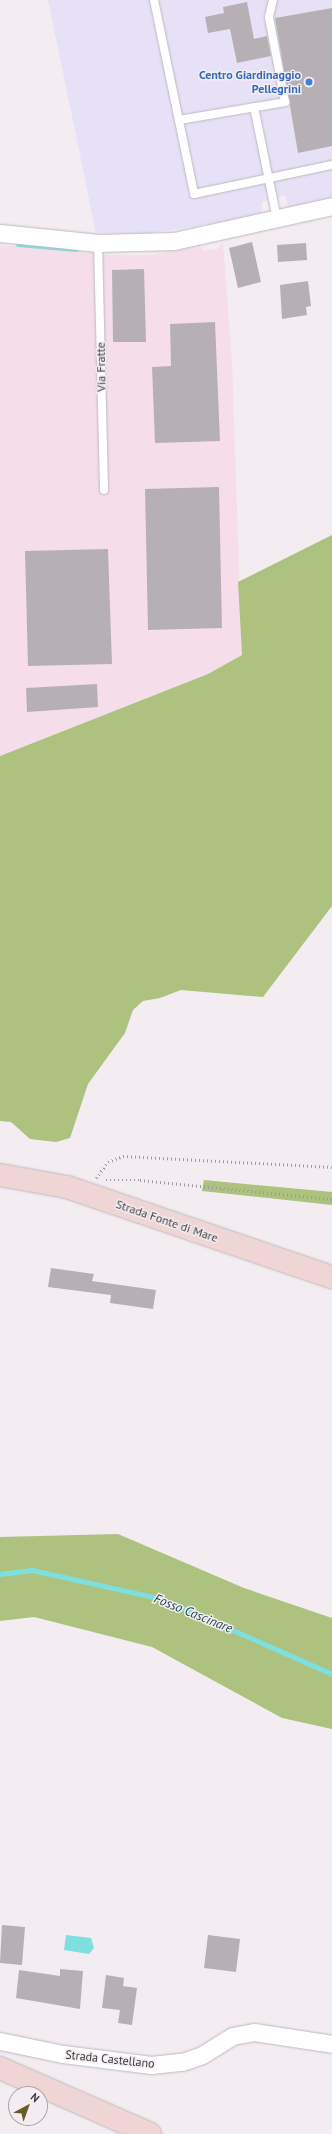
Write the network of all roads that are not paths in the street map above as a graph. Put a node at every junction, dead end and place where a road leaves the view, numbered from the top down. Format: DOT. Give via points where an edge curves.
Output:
graph roads {
  1 [pos="154,0"];
  2 [pos="273,0"];
  3 [pos="254,107"];
  4 [pos="179,120"];
  5 [pos="332,165"];
  6 [pos="269,178"];
  7 [pos="332,206"];
  8 [pos="278,219"];
  9 [pos="0,233"];
  10 [pos="98,243"];
  11 [pos="104,490"];
  12 [pos="0,1175"];
  13 [pos="332,1278"];
  14 [pos="0,2041"];
  15 [pos="332,2044"];
  16 [pos="0,2068"];
  17 [pos="150,2134"];
  1 -- 4 [label="lane"];
  2 -- 3 [label="lane" via="269,18 285,102"];
  3 -- 4 [label="lane"];
  3 -- 6 [label="lane"];
  4 -- 6 [label="lane" via="194,194"];
  5 -- 6 [label="lane"];
  6 -- 8 [label="lane"];
  7 -- 8 [label="street"];
  8 -- 10 [label="street" via="174,241"];
  9 -- 10 [label="street"];
  10 -- 11 [label="lane, Via Fratte"];
  12 -- 13 [label="street, Strada Fonte di Mare" via="67,1187"];
  14 -- 15 [label="street, Strada Castellano" via="63,2054 151,2065 182,2062 202,2055 232,2036 254,2032"];
  16 -- 17 [label="street"];
}
